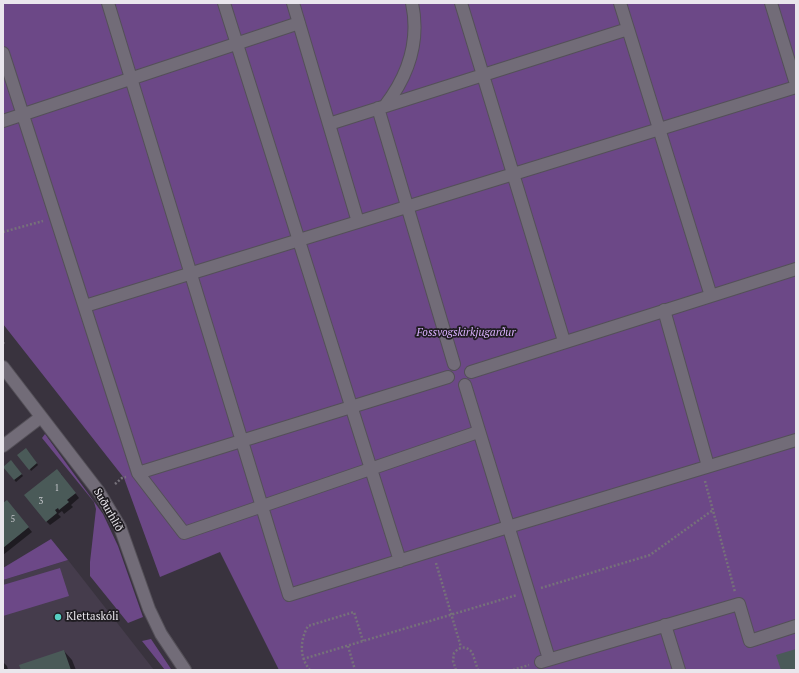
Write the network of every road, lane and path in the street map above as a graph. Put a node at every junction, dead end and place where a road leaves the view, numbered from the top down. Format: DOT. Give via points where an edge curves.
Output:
graph roads {
  1 [pos="108,3"];
  2 [pos="224,3"];
  3 [pos="293,3"];
  4 [pos="412,3"];
  5 [pos="461,3"];
  6 [pos="620,3"];
  7 [pos="771,3"];
  8 [pos="299,24"];
  9 [pos="628,30"];
  10 [pos="237,44"];
  11 [pos="3,52"];
  12 [pos="483,74"];
  13 [pos="131,79"];
  14 [pos="796,86"];
  15 [pos="381,107"];
  16 [pos="23,115"];
  17 [pos="3,121"];
  18 [pos="329,124"];
  19 [pos="659,129"];
  20 [pos="513,174"];
  21 [pos="407,207"];
  22 [pos="56,217"];
  23 [pos="358,222"];
  24 [pos="3,232"];
  25 [pos="300,240"];
  26 [pos="796,269"];
  27 [pos="191,273"];
  28 [pos="711,296"];
  29 [pos="85,306"];
  30 [pos="664,310"];
  31 [pos="564,341"];
  32 [pos="454,364"];
  33 [pos="3,367"];
  34 [pos="471,372"];
  35 [pos="448,377"];
  36 [pos="465,385"];
  37 [pos="351,407"];
  38 [pos="42,417"];
  39 [pos="478,432"];
  40 [pos="796,440"];
  41 [pos="242,441"];
  42 [pos="3,446"];
  43 [pos="705,467"];
  44 [pos="370,469"];
  45 [pos="138,473"];
  46 [pos="262,506"];
  47 [pos="713,510"];
  48 [pos="508,527"];
  49 [pos="432,550"];
  50 [pos="400,561"];
  51 [pos="528,592"];
  52 [pos="739,604"];
  53 [pos="451,615"];
  54 [pos="665,624"];
  55 [pos="796,626"];
  56 [pos="363,641"];
  57 [pos="348,646"];
  58 [pos="461,648"];
  59 [pos="303,659"];
  60 [pos="185,670"];
  61 [pos="310,670"];
  62 [pos="355,670"];
  63 [pos="456,670"];
  64 [pos="478,670"];
  65 [pos="679,670"];
  1 -- 13 [label="street"];
  2 -- 10 [label="street"];
  3 -- 8 [label="street"];
  4 -- 15 [label="street" via="414,32 410,59 400,84"];
  5 -- 12 [label="street"];
  6 -- 9 [label="street"];
  7 -- 14 [label="street"];
  8 -- 10 [label="street"];
  8 -- 18 [label="street"];
  9 -- 12 [label="street"];
  9 -- 19 [label="street"];
  10 -- 13 [label="street"];
  10 -- 25 [label="street"];
  11 -- 16 [label="street"];
  12 -- 15 [label="street"];
  12 -- 20 [label="street"];
  13 -- 16 [label="street"];
  13 -- 27 [label="street"];
  14 -- 19 [label="street"];
  15 -- 18 [label="street"];
  15 -- 21 [label="street"];
  16 -- 17 [label="street"];
  16 -- 22 [label="street"];
  18 -- 23 [label="street"];
  19 -- 20 [label="street"];
  19 -- 28 [label="street"];
  20 -- 21 [label="street"];
  20 -- 31 [label="street"];
  21 -- 23 [label="street"];
  21 -- 32 [label="street"];
  22 -- 24 [label="path"];
  22 -- 29 [label="street"];
  23 -- 25 [label="street"];
  25 -- 27 [label="street"];
  25 -- 37 [label="street"];
  26 -- 28 [label="street"];
  27 -- 29 [label="street"];
  27 -- 41 [label="street"];
  28 -- 30 [label="street"];
  29 -- 45 [label="street"];
  30 -- 31 [label="street"];
  30 -- 43 [label="street"];
  31 -- 34 [label="street"];
  32 -- 34 [label="street" via="464,364"];
  32 -- 35 [label="street" via="450,367"];
  33 -- 38 [label="street, Suðurhlíð"];
  34 -- 36 [label="street" via="471,377"];
  35 -- 36 [label="street" via="454,385"];
  35 -- 37 [label="street"];
  36 -- 39 [label="street"];
  37 -- 41 [label="street"];
  37 -- 44 [label="street"];
  38 -- 42 [label="street"];
  38 -- 60 [label="street, Suðurhlíð" via="110,509 120,527 149,609 161,634"];
  39 -- 44 [label="street"];
  39 -- 48 [label="street"];
  40 -- 43 [label="street"];
  41 -- 45 [label="street"];
  41 -- 46 [label="street"];
  43 -- 47 [label="path"];
  43 -- 48 [label="street"];
  44 -- 46 [label="street"];
  44 -- 50 [label="street"];
  45 -- 46 [label="street" via="184,533"];
  46 -- 50 [label="street" via="289,595"];
  47 -- 51 [label="path" via="650,554"];
  47 -- 52 [label="path"];
  48 -- 49 [label="street"];
  48 -- 51 [label="street"];
  49 -- 50 [label="street"];
  49 -- 53 [label="path"];
  51 -- 53 [label="path"];
  51 -- 54 [label="street" via="545,661"];
  52 -- 54 [label="street"];
  52 -- 55 [label="street" via="750,641"];
  53 -- 56 [label="path"];
  53 -- 58 [label="path"];
  54 -- 65 [label="street"];
  56 -- 57 [label="path"];
  56 -- 59 [label="path" via="354,612 308,626 302,642"];
  57 -- 59 [label="path"];
  57 -- 62 [label="path"];
  58 -- 63 [label="path" via="454,652 453,656"];
  58 -- 64 [label="path" via="465,647 472,652"];
  59 -- 61 [label="path"];
}
